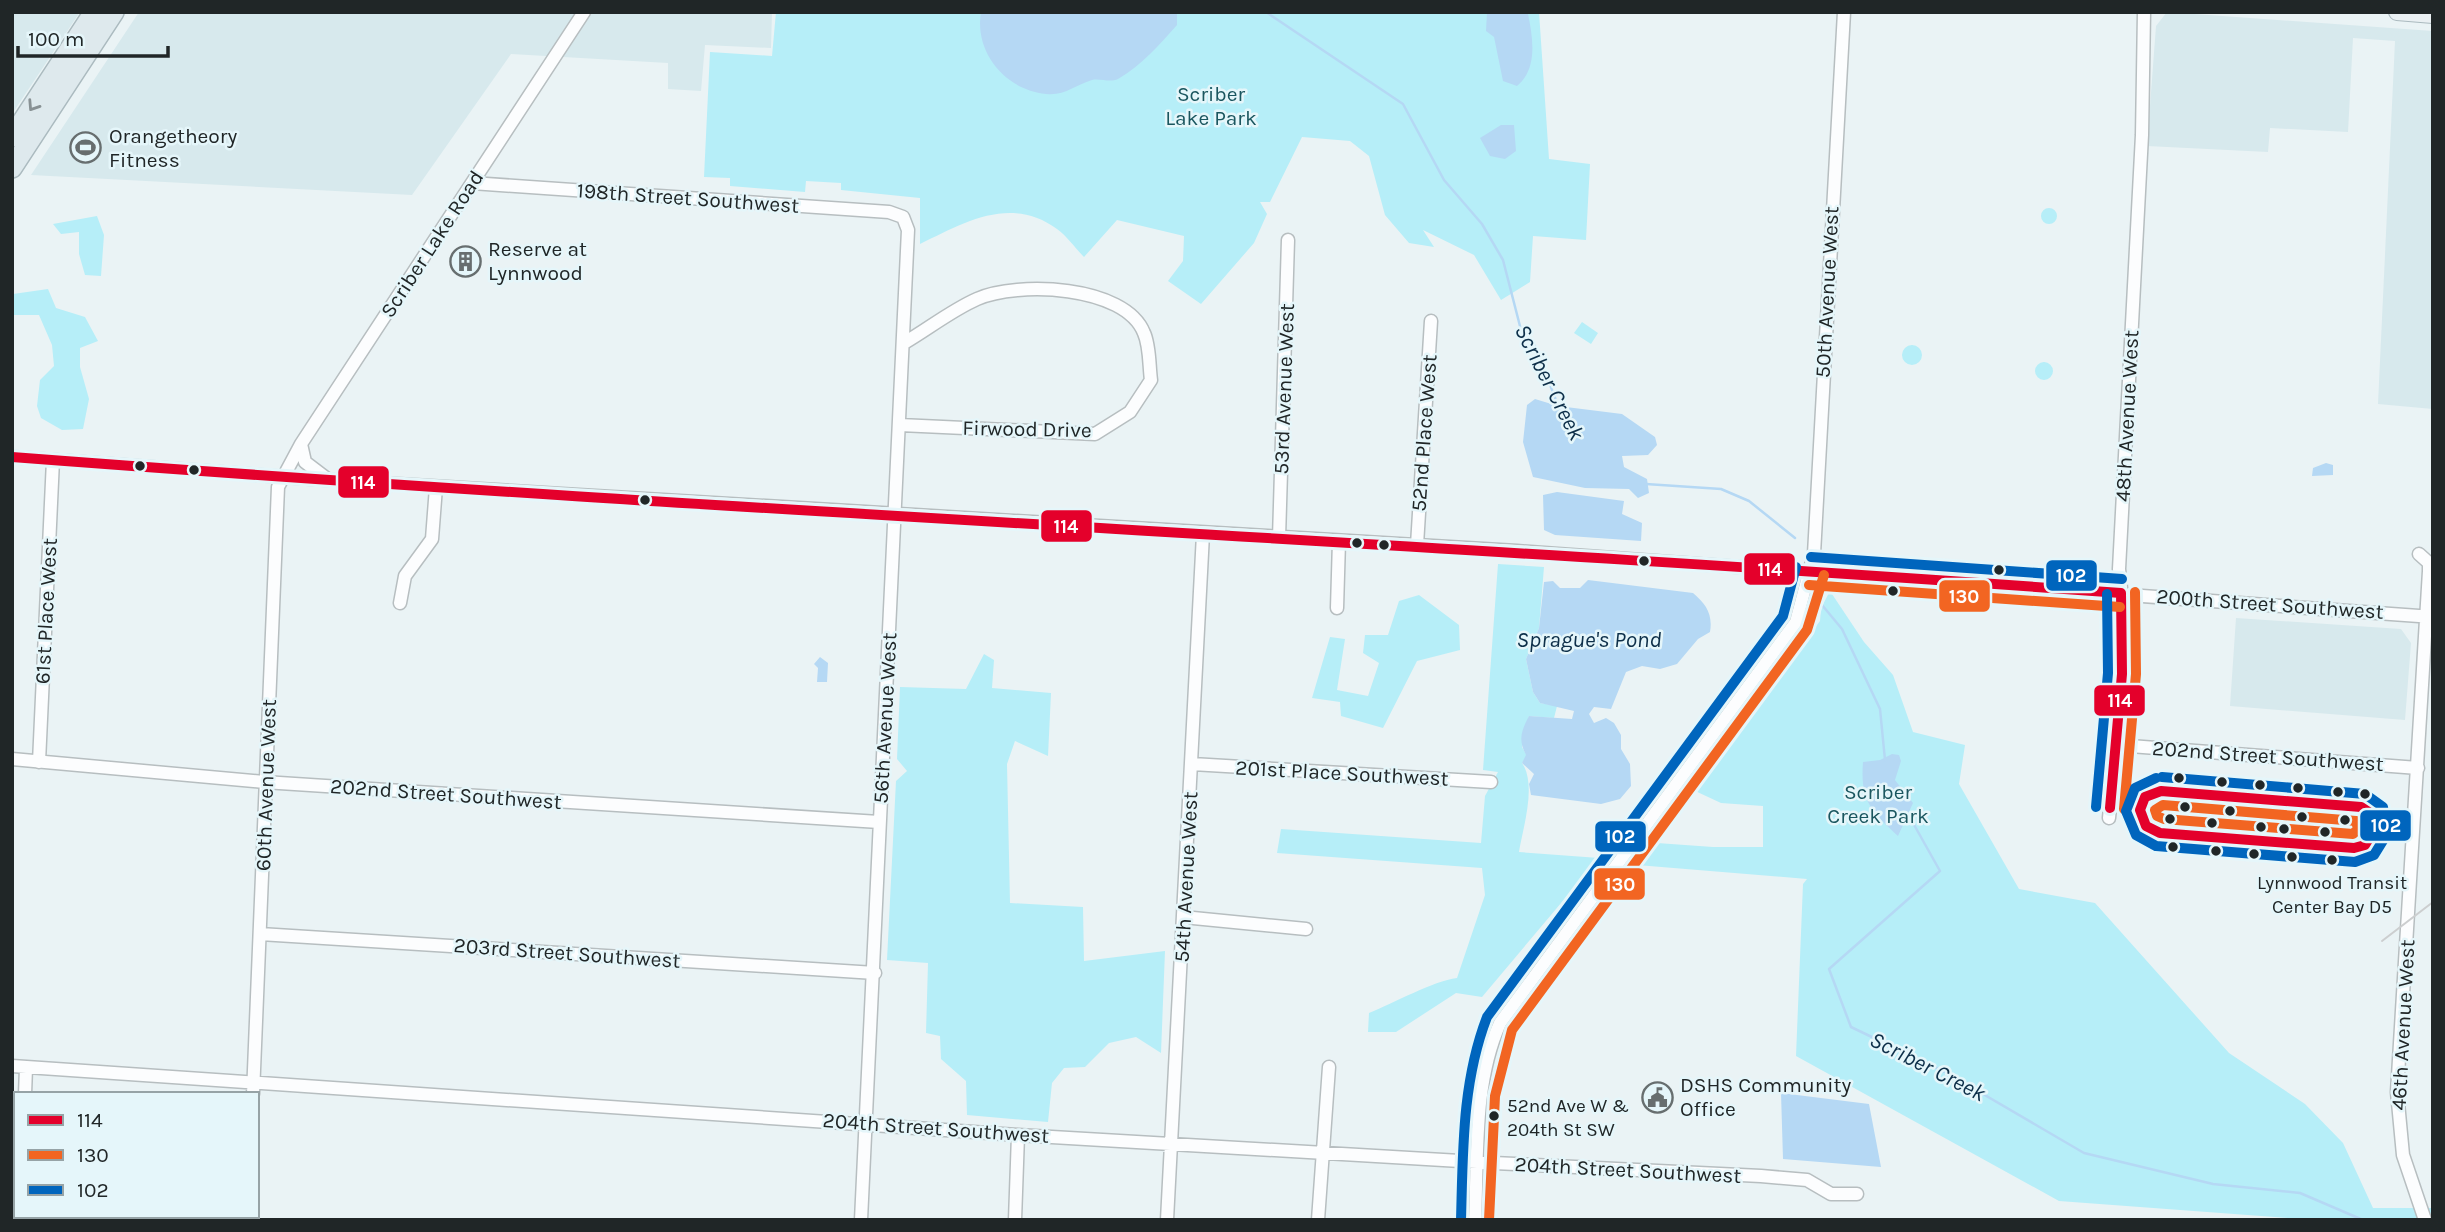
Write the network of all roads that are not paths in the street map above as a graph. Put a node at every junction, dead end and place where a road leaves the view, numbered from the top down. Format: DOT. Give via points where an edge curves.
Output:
graph roads {
  1 [pos="94,12"];
  2 [pos="114,12"];
  3 [pos="584,12"];
  4 [pos="1844,12"];
  5 [pos="2144,12"];
  6 [pos="2397,12"];
  7 [pos="2433,15"];
  8 [pos="12,137"];
  9 [pos="12,168"];
  10 [pos="472,183"];
  11 [pos="903,217"];
  12 [pos="1289,240"];
  13 [pos="1431,321"];
  14 [pos="904,343"];
  15 [pos="900,425"];
  16 [pos="301,444"];
  17 [pos="12,457"];
  18 [pos="52,460"];
  19 [pos="282,477"];
  20 [pos="329,480"];
  21 [pos="436,487"];
  22 [pos="896,515"];
  23 [pos="1203,534"];
  24 [pos="1279,538"];
  25 [pos="1339,541"];
  26 [pos="1416,545"];
  27 [pos="2419,554"];
  28 [pos="1810,571"];
  29 [pos="2121,593"];
  30 [pos="400,603"];
  31 [pos="1337,608"];
  32 [pos="2429,617"];
  33 [pos="2117,745"];
  34 [pos="12,759"];
  35 [pos="39,762"];
  36 [pos="1192,764"];
  37 [pos="2418,768"];
  38 [pos="264,782"];
  39 [pos="1491,782"];
  40 [pos="2109,818"];
  41 [pos="879,822"];
  42 [pos="1183,917"];
  43 [pos="1306,929"];
  44 [pos="260,933"];
  45 [pos="875,973"];
  46 [pos="12,1066"];
  47 [pos="1329,1067"];
  48 [pos="26,1068"];
  49 [pos="253,1089"];
  50 [pos="25,1092"];
  51 [pos="865,1122"];
  52 [pos="1018,1135"];
  53 [pos="1171,1142"];
  54 [pos="1322,1152"];
  55 [pos="1478,1162"];
  56 [pos="1857,1194"];
  57 [pos="861,1220"];
  58 [pos="1015,1220"];
  59 [pos="1167,1220"];
  60 [pos="1318,1220"];
  61 [pos="1475,1220"];
  62 [pos="2425,1220"];
  1 -- 8 [label="highway, one-way"];
  2 -- 9 [label="highway"];
  3 -- 10 [label="street, Scriber Lake Road"];
  4 -- 28 [label="street, 50th Avenue West"];
  5 -- 29 [label="street, 48th Avenue West"];
  6 -- 7 [label="main road"];
  10 -- 11 [label="street, 198th Street Southwest" via="889,212"];
  10 -- 16 [label="street, Scriber Lake Road"];
  11 -- 14 [label="street, 56th Avenue West" via="908,230"];
  12 -- 24 [label="street, 53rd Avenue West"];
  13 -- 26 [label="street, 52nd Place West"];
  14 -- 15 [label="street, 56th Avenue West"];
  14 -- 15 [label="street, Firwood Drive" via="978,298 1021,289 1084,293 1127,311 1144,332 1151,380 1130,412 1095,435"];
  15 -- 22 [label="street, 56th Avenue West"];
  16 -- 19 [label="street, Scriber Lake Road"];
  16 -- 20 [label="street" via="305,462"];
  17 -- 18 [label="street, 200th Street Southwest"];
  18 -- 19 [label="street, 200th Street Southwest"];
  18 -- 35 [label="street, 61st Place West"];
  19 -- 20 [label="street, 200th Street Southwest"];
  19 -- 38 [label="street, 60th Avenue West"];
  20 -- 21 [label="street, 200th Street Southwest"];
  21 -- 22 [label="street, 200th Street Southwest"];
  21 -- 30 [label="street" via="432,539 405,576"];
  22 -- 23 [label="street, 200th Street Southwest"];
  22 -- 41 [label="street, 56th Avenue West"];
  23 -- 24 [label="street, 200th Street Southwest"];
  23 -- 36 [label="street, 54th Avenue West"];
  24 -- 25 [label="street, 200th Street Southwest"];
  25 -- 26 [label="street, 200th Street Southwest"];
  25 -- 31 [label="street"];
  26 -- 28 [label="street, 200th Street Southwest"];
  27 -- 32 [label="street, 46th Avenue West" via="2429,563"];
  28 -- 29 [label="street, 200th Street Southwest"];
  28 -- 55 [label="street, 50th Avenue West" via="1796,622 1508,1009 1490,1046"];
  29 -- 32 [label="street, 200th Street Southwest"];
  29 -- 33 [label="street, 48th Avenue West" via="2124,618"];
  32 -- 37 [label="street, 46th Avenue West"];
  33 -- 37 [label="street, 202nd Street Southwest"];
  33 -- 40 [label="street, 48th Avenue West"];
  34 -- 35 [label="street, 202nd Street Southwest"];
  35 -- 38 [label="street, 202nd Street Southwest"];
  36 -- 39 [label="street, 201st Place Southwest"];
  36 -- 42 [label="street, 54th Avenue West"];
  37 -- 62 [label="street, 46th Avenue West" via="2398,1077 2402,1147"];
  38 -- 41 [label="street, 202nd Street Southwest"];
  38 -- 44 [label="street, 60th Avenue West"];
  41 -- 45 [label="street, 56th Avenue West"];
  42 -- 43 [label="street"];
  42 -- 53 [label="street, 54th Avenue West"];
  44 -- 45 [label="street, 203rd Street Southwest"];
  44 -- 49 [label="street, 60th Avenue West"];
  45 -- 51 [label="street, 56th Avenue West"];
  46 -- 48 [label="street, 204th Street Southwest"];
  47 -- 54 [label="street"];
  48 -- 49 [label="street, 204th Street Southwest"];
  48 -- 50 [label="street"];
  49 -- 51 [label="street, 204th Street Southwest"];
  51 -- 52 [label="street, 204th Street Southwest"];
  51 -- 57 [label="street, 56th Avenue West"];
  52 -- 53 [label="street, 204th Street Southwest"];
  52 -- 58 [label="street"];
  53 -- 54 [label="street, 204th Street Southwest"];
  53 -- 59 [label="street, 54th Avenue West"];
  54 -- 55 [label="street, 204th Street Southwest"];
  54 -- 60 [label="street"];
  55 -- 56 [label="street, 204th Street Southwest" via="1772,1177 1807,1180 1831,1194"];
  55 -- 61 [label="street, 50th Avenue West"];
}
